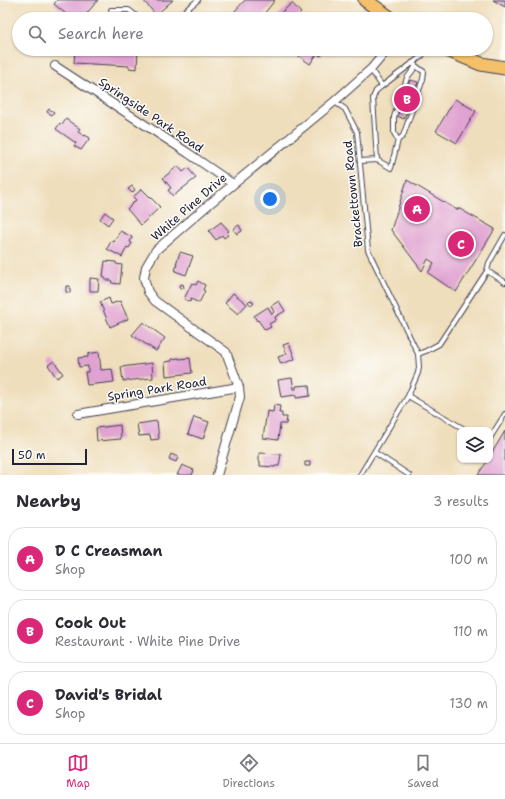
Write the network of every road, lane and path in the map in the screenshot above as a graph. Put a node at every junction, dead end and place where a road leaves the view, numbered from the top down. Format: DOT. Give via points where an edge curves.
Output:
graph roads {
  1 [pos="198,0"];
  2 [pos="365,0"];
  3 [pos="111,10"];
  4 [pos="131,12"];
  5 [pos="183,12"];
  6 [pos="382,12"];
  7 [pos="382,56"];
  8 [pos="422,56"];
  9 [pos="462,56"];
  10 [pos="414,65"];
  11 [pos="55,66"];
  12 [pos="505,68"];
  13 [pos="370,69"];
  14 [pos="382,86"];
  15 [pos="335,101"];
  16 [pos="398,140"];
  17 [pos="377,160"];
  18 [pos="360,161"];
  19 [pos="233,184"];
  20 [pos="505,235"];
  21 [pos="487,272"];
  22 [pos="505,282"];
  23 [pos="418,354"];
  24 [pos="240,388"];
  25 [pos="408,396"];
  26 [pos="78,414"];
  27 [pos="505,414"];
  28 [pos="461,427"];
  29 [pos="493,433"];
  30 [pos="374,452"];
  31 [pos="217,475"];
  32 [pos="360,475"];
  33 [pos="409,475"];
  1 -- 5 [label="lane"];
  2 -- 6 [label="main road"];
  3 -- 4 [label="lane"];
  7 -- 13 [label="street, White Pine Drive"];
  8 -- 10 [label="lane"];
  9 -- 12 [label="main road" via="481,64"];
  10 -- 14 [label="lane"];
  10 -- 16 [label="lane" via="394,117 394,133"];
  10 -- 16 [label="lane" via="424,72 424,79 403,136"];
  11 -- 19 [label="street, Springside Park Road"];
  13 -- 14 [label="lane"];
  13 -- 15 [label="street, White Pine Drive"];
  14 -- 17 [label="lane" via="373,98"];
  15 -- 18 [label="lane, Brackettown Road" via="345,110 357,132"];
  15 -- 19 [label="street, White Pine Drive"];
  16 -- 17 [label="lane" via="390,168"];
  17 -- 18 [label="lane"];
  18 -- 23 [label="lane, Brackettown Road" via="368,250"];
  19 -- 24 [label="street, White Pine Drive" via="156,250 146,267 144,278 148,292 155,301 226,352"];
  20 -- 21 [label="lane" via="489,263"];
  21 -- 22 [label="lane"];
  21 -- 23 [label="lane" via="439,344"];
  23 -- 25 [label="lane" via="418,373"];
  24 -- 26 [label="street, Spring Park Road"];
  24 -- 31 [label="street" via="240,397"];
  25 -- 28 [label="lane"];
  25 -- 30 [label="lane"];
  27 -- 29 [label="lane"];
  30 -- 32 [label="lane"];
  30 -- 33 [label="lane"];
}
